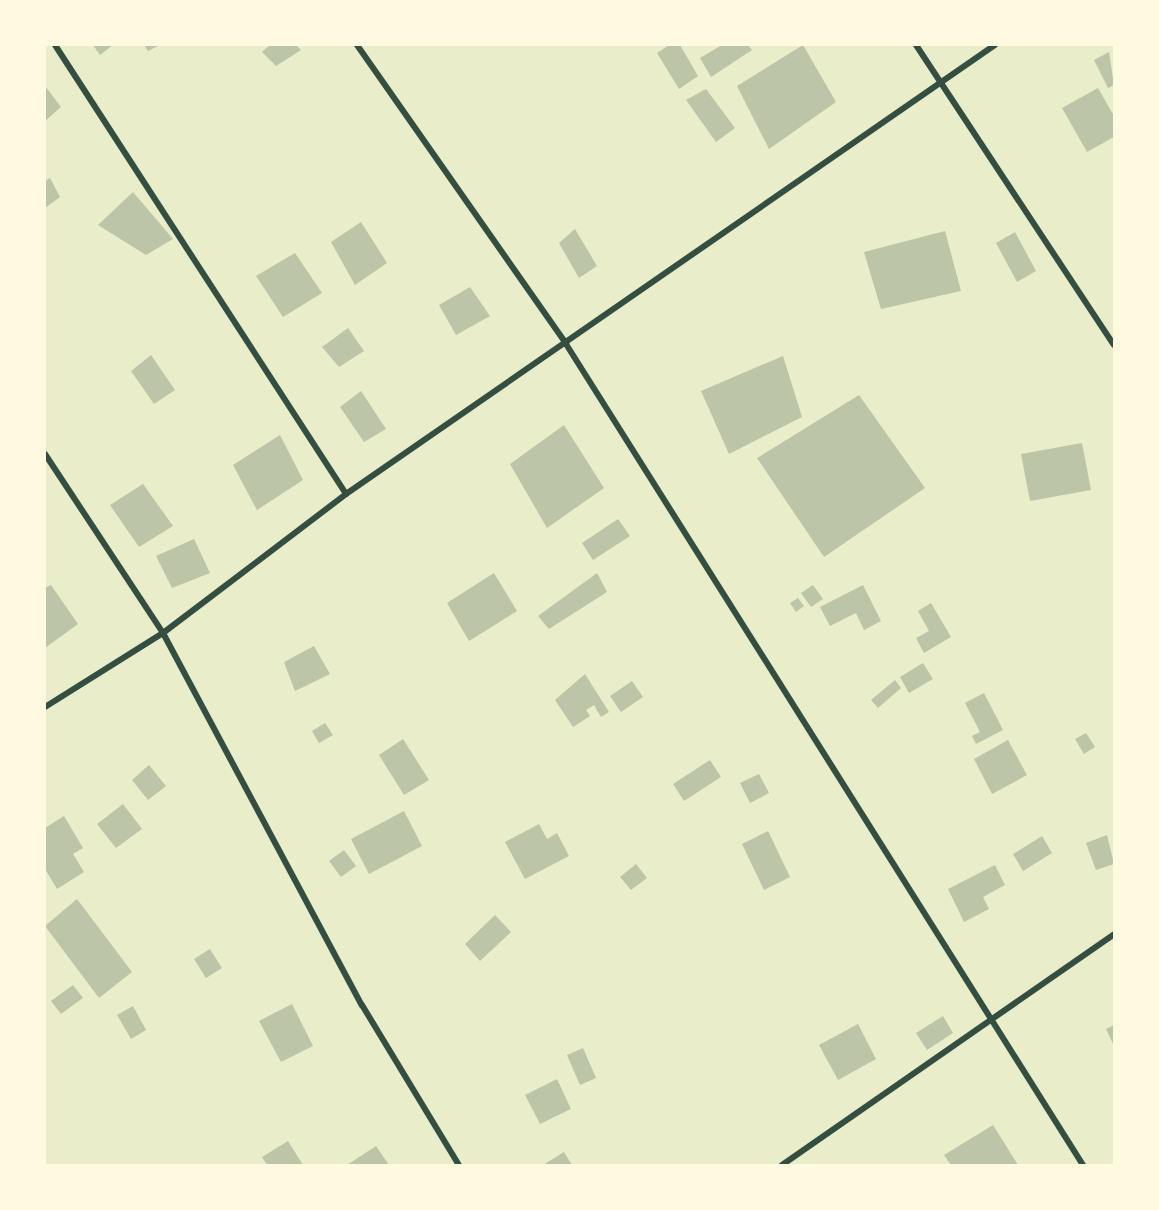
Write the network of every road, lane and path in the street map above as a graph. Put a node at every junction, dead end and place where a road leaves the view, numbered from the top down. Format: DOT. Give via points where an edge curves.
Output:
graph roads {
  1 [pos="55,45"];
  2 [pos="357,45"];
  3 [pos="916,45"];
  4 [pos="995,45"];
  5 [pos="940,81"];
  6 [pos="566,344"];
  7 [pos="1114,345"];
  8 [pos="45,454"];
  9 [pos="346,494"];
  10 [pos="163,633"];
  11 [pos="45,707"];
  12 [pos="1114,934"];
  13 [pos="991,1023"];
  14 [pos="459,1165"];
  15 [pos="783,1165"];
  16 [pos="1083,1165"];
  1 -- 9 [label="street"];
  2 -- 6 [label="street"];
  3 -- 5 [label="street"];
  4 -- 5 [label="street"];
  5 -- 6 [label="street"];
  5 -- 7 [label="street"];
  6 -- 9 [label="street"];
  6 -- 13 [label="street"];
  8 -- 10 [label="street"];
  9 -- 10 [label="street"];
  10 -- 11 [label="street"];
  10 -- 14 [label="street" via="362,1005"];
  12 -- 13 [label="street"];
  13 -- 15 [label="street"];
  13 -- 16 [label="street"];
}
